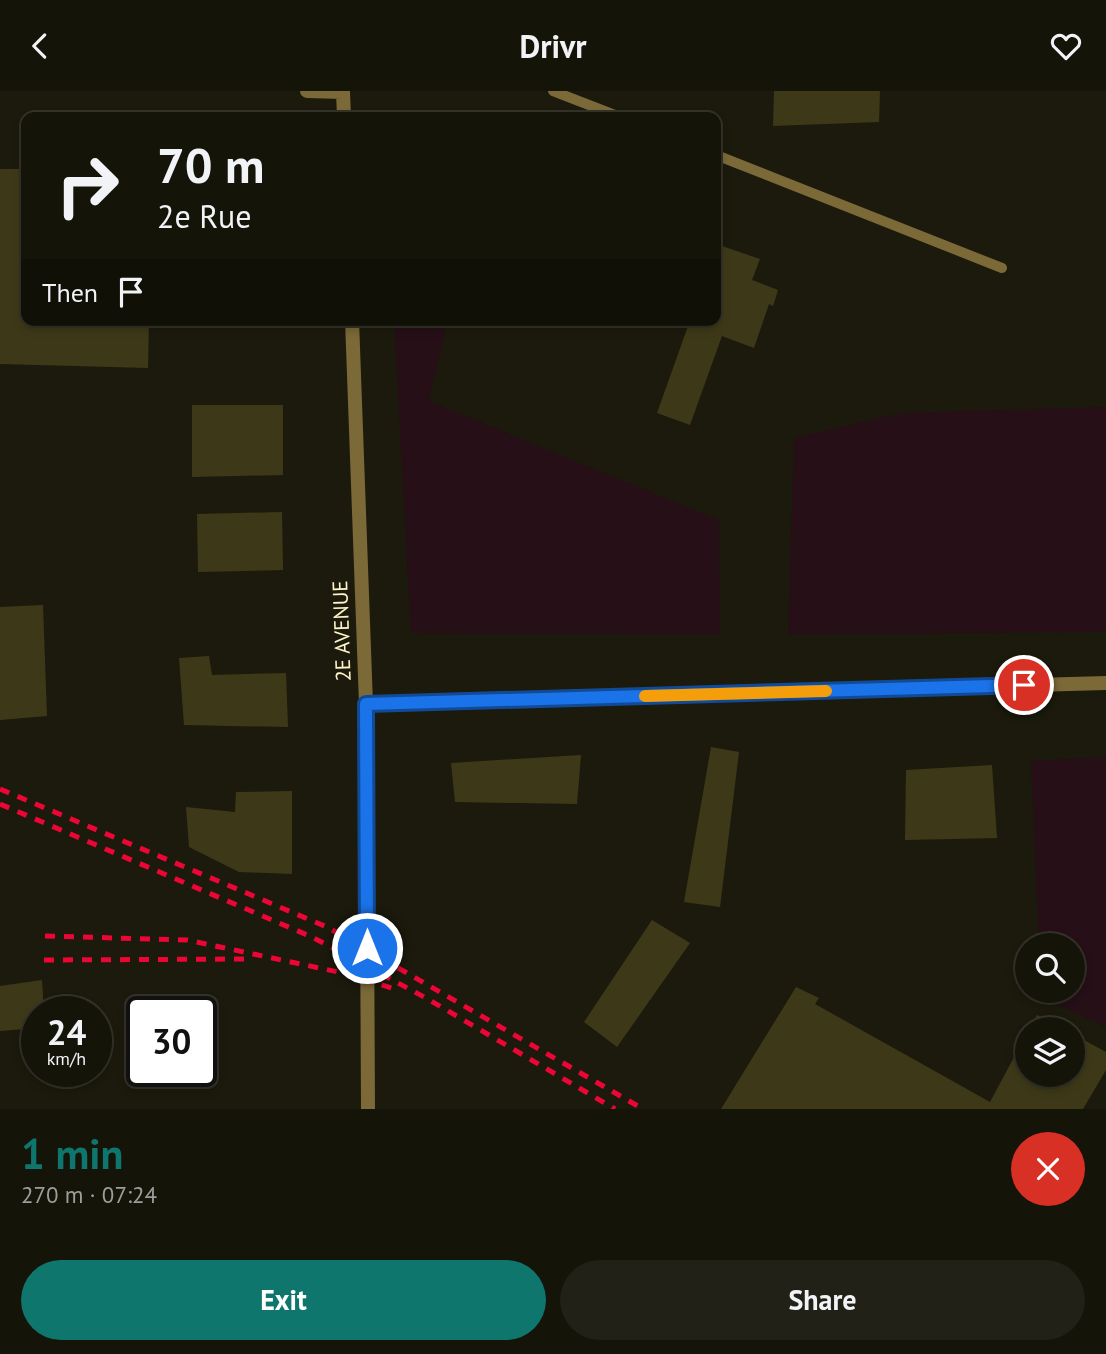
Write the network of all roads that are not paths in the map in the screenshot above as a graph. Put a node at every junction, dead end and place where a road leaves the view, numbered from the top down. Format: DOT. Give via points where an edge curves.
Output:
graph roads {
  1 [pos="307,91"];
  2 [pos="553,91"];
  3 [pos="343,92"];
  4 [pos="344,112"];
  5 [pos="607,112"];
  6 [pos="721,157"];
  7 [pos="1002,268"];
  8 [pos="352,326"];
  9 [pos="1106,683"];
  10 [pos="366,704"];
  11 [pos="368,1109"];
  1 -- 3 [label="street"];
  2 -- 5 [label="lane"];
  3 -- 4 [label="street"];
  6 -- 7 [label="lane"];
  8 -- 10 [label="street, 2E AVENUE"];
  9 -- 10 [label="street"];
  10 -- 11 [label="street, 2E AVENUE"];
}
